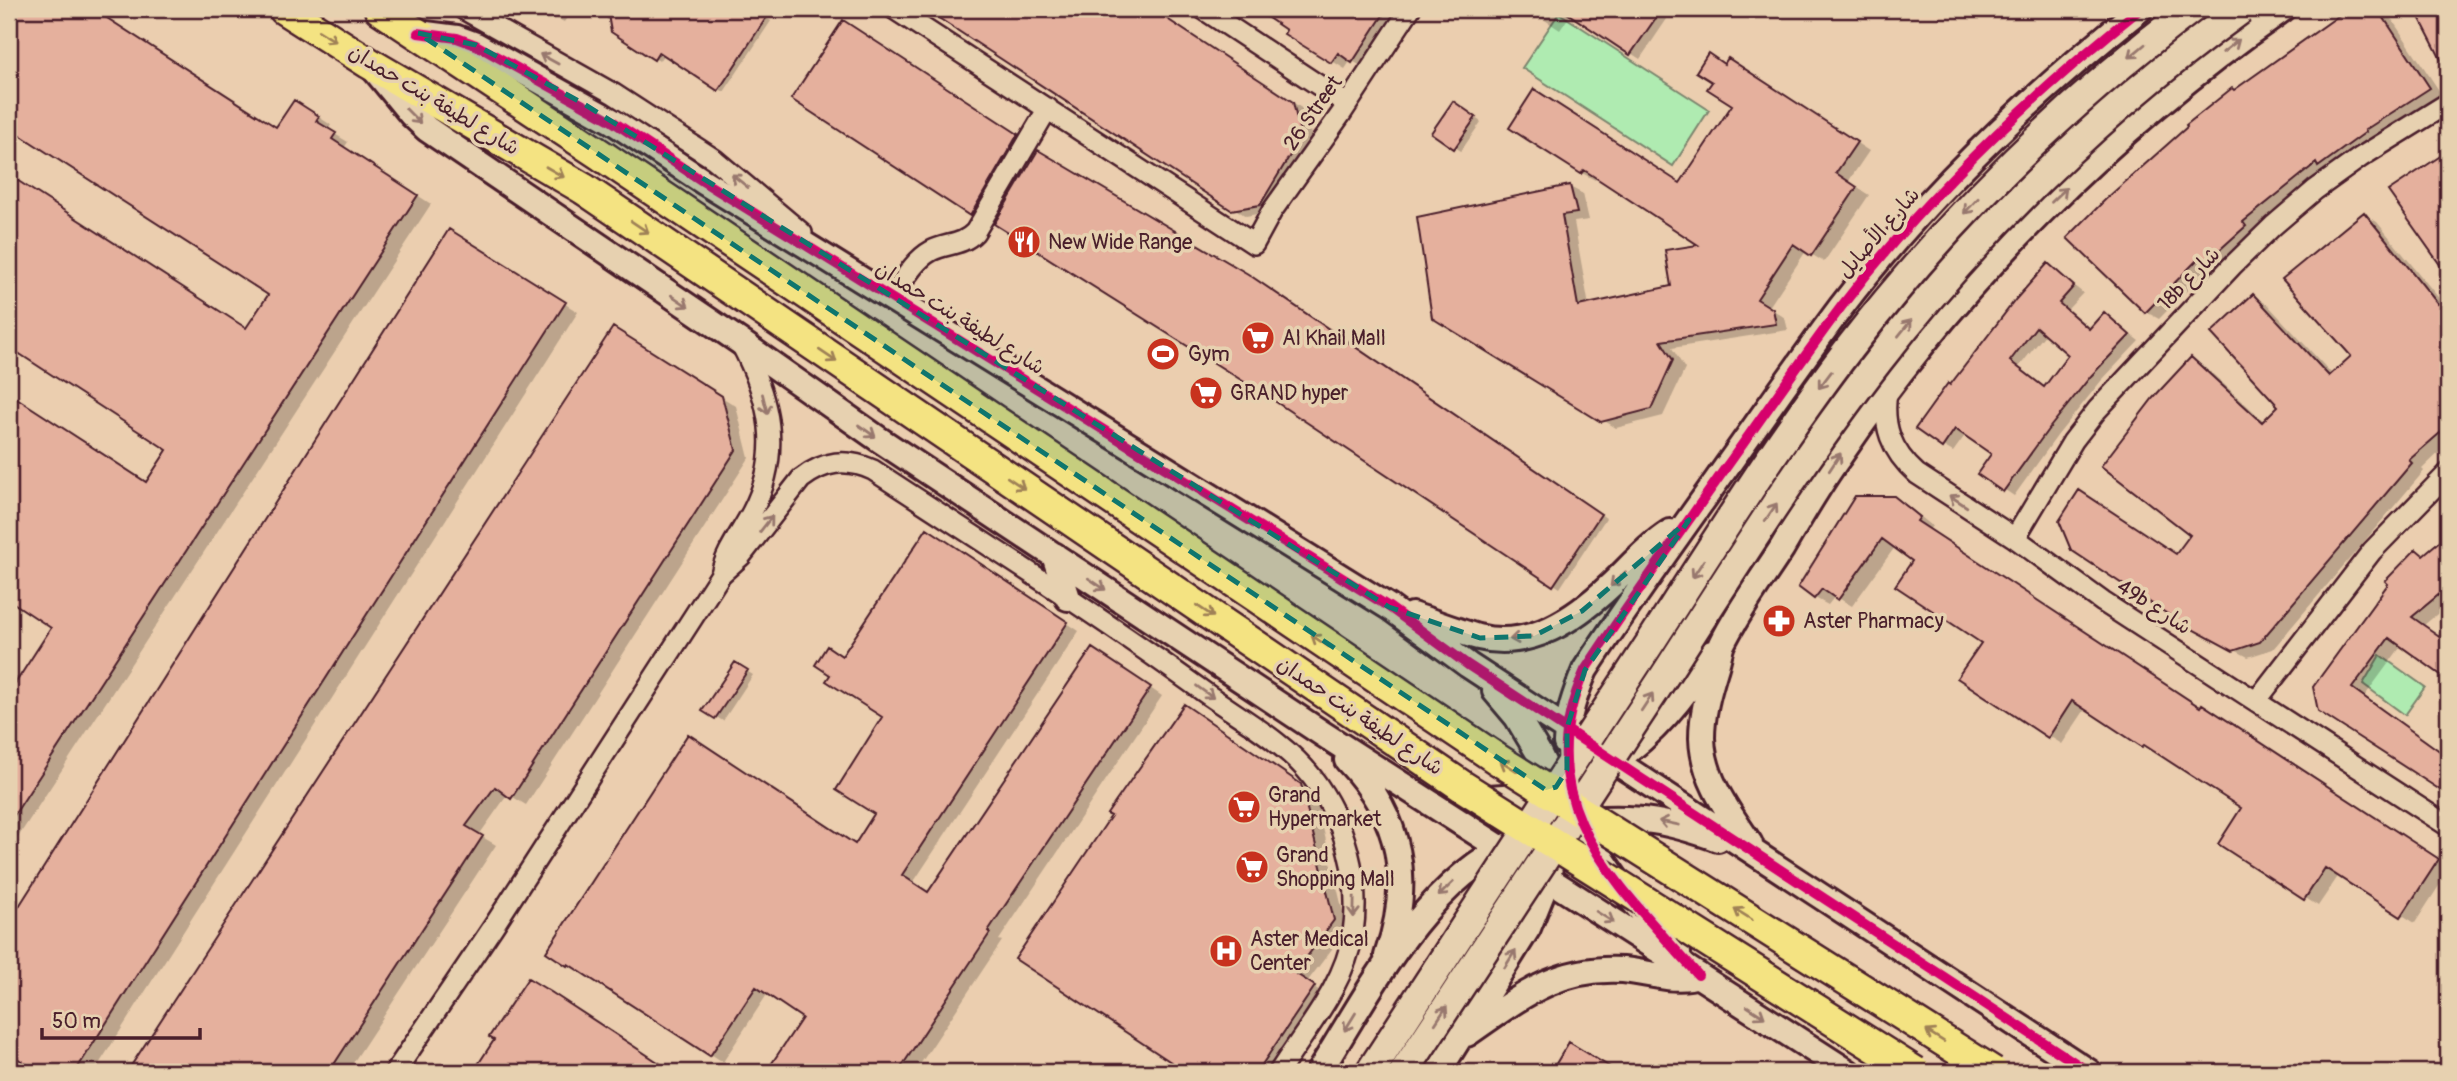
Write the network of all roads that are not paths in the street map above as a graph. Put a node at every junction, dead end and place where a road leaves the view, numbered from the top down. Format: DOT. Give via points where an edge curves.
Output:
graph roads {
  1 [pos="284,9"];
  2 [pos="380,9"];
  3 [pos="463,9"];
  4 [pos="894,9"];
  5 [pos="1203,9"];
  6 [pos="1410,9"];
  7 [pos="2140,9"];
  8 [pos="2191,9"];
  9 [pos="2242,9"];
  10 [pos="2283,9"];
  11 [pos="418,33"];
  12 [pos="369,63"];
  13 [pos="2448,103"];
  14 [pos="1347,104"];
  15 [pos="1048,108"];
  16 [pos="806,244"];
  17 [pos="892,298"];
  18 [pos="739,341"];
  19 [pos="1887,391"];
  20 [pos="2448,473"];
  21 [pos="1689,520"];
  22 [pos="2015,538"];
  23 [pos="1054,555"];
  24 [pos="720,574"];
  25 [pos="1068,598"];
  26 [pos="1390,607"];
  27 [pos="1721,645"];
  28 [pos="1468,664"];
  29 [pos="2257,700"];
  30 [pos="1567,728"];
  31 [pos="1323,734"];
  32 [pos="1615,761"];
  33 [pos="1562,786"];
  34 [pos="1580,820"];
  35 [pos="2448,826"];
  36 [pos="1555,827"];
  37 [pos="1500,848"];
  38 [pos="1756,853"];
  39 [pos="1547,881"];
  40 [pos="1381,972"];
  41 [pos="1698,975"];
  42 [pos="1461,1038"];
  43 [pos="395,1072"];
  44 [pos="1279,1072"];
  45 [pos="1319,1072"];
  46 [pos="1370,1072"];
  47 [pos="1404,1072"];
  48 [pos="1438,1072"];
  49 [pos="1848,1072"];
  50 [pos="1915,1072"];
  51 [pos="1993,1072"];
  52 [pos="2089,1072"];
  1 -- 12 [label="main road, شارع لطيفة بنت حمدان, one-way"];
  2 -- 11 [label="main road, شارع لطيفة بنت حمدان"];
  16 -- 3 [label="street, one-way" via="799,229 714,159 614,94"];
  4 -- 15 [label="street"];
  5 -- 14 [label="street"];
  6 -- 14 [label="street, 26 Street"];
  7 -- 21 [label="street, شارع الأصايل" via="2039,95 1920,213 1842,306"];
  8 -- 46 [label="main road, one-way, bridge" via="2099,83 2003,173 1937,242 1850,347 1757,479"];
  47 -- 9 [label="main road, one-way, bridge" via="1791,483 1879,360 1969,253 2067,152 2118,105"];
  19 -- 10 [label="street, one-way" via="1982,275 2068,186 2180,86"];
  11 -- 16 [label="street, شارع لطيفة بنت حمدان" via="457,38 494,53 612,121"];
  51 -- 11 [label="main road, شارع لطيفة بنت حمدان, one-way, bridge" via="1497,759"];
  12 -- 18 [label="street, one-way" via="427,129"];
  12 -- 50 [label="main road, شارع لطيفة بنت حمدان, one-way, bridge" via="584,189 1462,786"];
  13 -- 22 [label="street, 18b شارع" via="2315,190 2232,266 2097,410"];
  14 -- 15 [label="street, 26 Street" via="1254,244"];
  15 -- 17 [label="street" via="975,232 965,241 923,256"];
  16 -- 17 [label="street, شارع لطيفة بنت حمدان"];
  17 -- 26 [label="street, شارع لطيفة بنت حمدان"];
  18 -- 23 [label="street, one-way"];
  18 -- 24 [label="street, one-way" via="762,393 770,447 759,496"];
  22 -- 19 [label="street, 49b شارع, one-way" via="1903,462 1886,428"];
  27 -- 19 [label="street, one-way" via="1838,457"];
  20 -- 29 [label="street" via="2372,551"];
  21 -- 26 [label="street, one-way" via="1646,551 1582,611 1534,636 1480,638"];
  21 -- 30 [label="street, شارع الأصايل" via="1585,670"];
  22 -- 29 [label="street, 49b شارع" via="2103,602"];
  23 -- 25 [label="street"];
  23 -- 31 [label="street, one-way"];
  24 -- 25 [label="street, one-way" via="741,556 801,479 821,467 844,462 873,470"];
  24 -- 43 [label="street"];
  25 -- 44 [label="street, one-way" via="1296,758 1328,801 1339,825 1348,851 1355,904 1348,957"];
  26 -- 28 [label="street, شارع لطيفة بنت حمدان"];
  27 -- 32 [label="street" via="1660,724"];
  27 -- 38 [label="street" via="1704,707 1703,757 1713,785"];
  28 -- 30 [label="street"];
  28 -- 33 [label="street" via="1517,717"];
  29 -- 35 [label="street, 49b شارع"];
  30 -- 32 [label="street"];
  30 -- 33 [label="street, شارع الأصايل"];
  31 -- 33 [label="street" via="1347,738 1418,781 1456,794 1514,797"];
  31 -- 37 [label="street"];
  31 -- 40 [label="street" via="1375,793 1399,852 1398,903"];
  32 -- 33 [label="street"];
  32 -- 38 [label="street"];
  33 -- 34 [label="street"];
  33 -- 36 [label="street"];
  34 -- 36 [label="street"];
  38 -- 34 [label="street, one-way" via="1674,824 1643,819"];
  34 -- 41 [label="street" via="1614,879"];
  36 -- 37 [label="street"];
  36 -- 39 [label="street"];
  37 -- 39 [label="street"];
  37 -- 40 [label="street, one-way" via="1437,898"];
  38 -- 52 [label="street"];
  39 -- 41 [label="street, one-way"];
  42 -- 39 [label="street, one-way" via="1528,928"];
  40 -- 45 [label="street, one-way"];
  41 -- 42 [label="street" via="1681,978 1621,970 1573,973 1527,992"];
  41 -- 49 [label="street, one-way"];
  42 -- 48 [label="street"];
}
